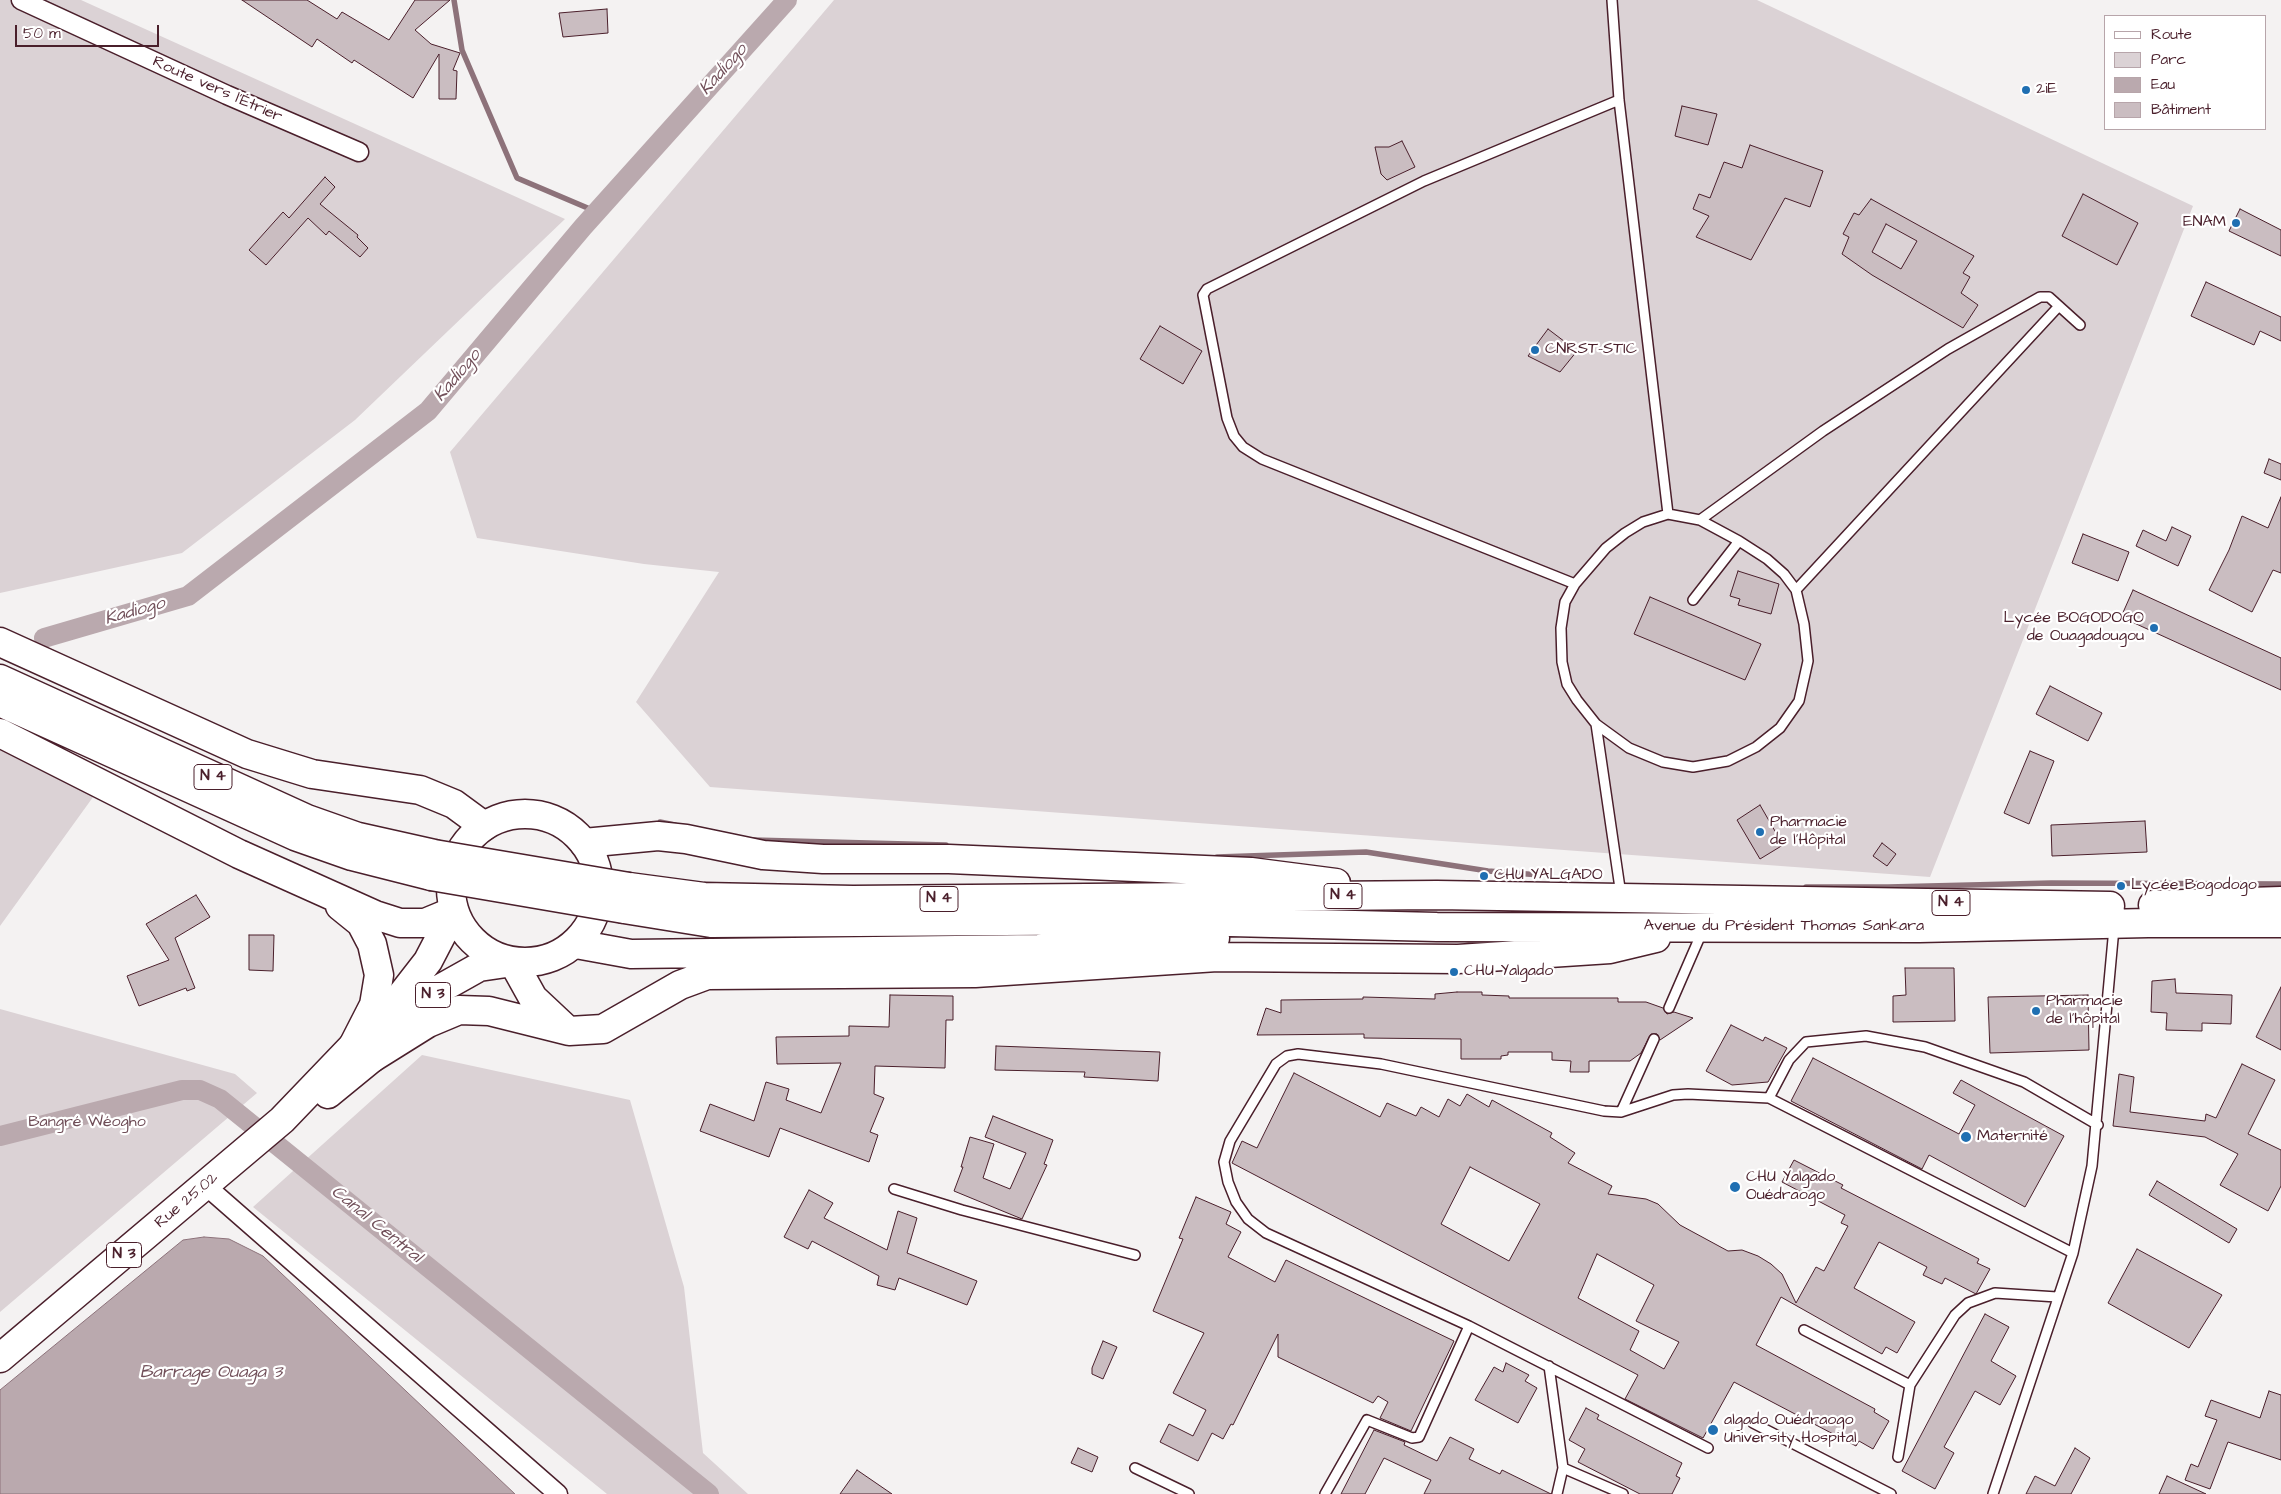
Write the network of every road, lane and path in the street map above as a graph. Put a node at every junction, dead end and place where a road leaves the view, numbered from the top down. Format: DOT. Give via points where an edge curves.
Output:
graph roads {
  1 [pos="21,0"];
  2 [pos="1612,0"];
  3 [pos="1619,100"];
  4 [pos="359,152"];
  5 [pos="2059,306"];
  6 [pos="2080,325"];
  7 [pos="1668,514"];
  8 [pos="1700,520"];
  9 [pos="1739,541"];
  10 [pos="1575,584"];
  11 [pos="1796,590"];
  12 [pos="1693,600"];
  13 [pos="0,642"];
  14 [pos="0,679"];
  15 [pos="0,702"];
  16 [pos="1596,724"];
  17 [pos="0,733"];
  18 [pos="484,826"];
  19 [pos="584,844"];
  20 [pos="432,865"];
  21 [pos="303,882"];
  22 [pos="1437,895"];
  23 [pos="626,898"];
  24 [pos="1621,898"];
  25 [pos="2281,901"];
  26 [pos="454,911"];
  27 [pos="2281,923"];
  28 [pos="2114,924"];
  29 [pos="1437,927"];
  30 [pos="1704,927"];
  31 [pos="576,944"];
  32 [pos="513,962"];
  33 [pos="1669,1008"];
  34 [pos="568,1031"];
  35 [pos="1654,1039"];
  36 [pos="362,1053"];
  37 [pos="1769,1098"];
  38 [pos="1621,1112"];
  39 [pos="2098,1125"];
  40 [pos="205,1185"];
  41 [pos="894,1189"];
  42 [pos="2073,1253"];
  43 [pos="1135,1255"];
  44 [pos="2057,1297"];
  45 [pos="1469,1326"];
  46 [pos="1804,1330"];
  47 [pos="0,1358"];
  48 [pos="1548,1366"];
  49 [pos="1910,1385"];
  50 [pos="1753,1423"];
  51 [pos="1708,1448"];
  52 [pos="1898,1457"];
  53 [pos="1135,1468"];
  54 [pos="1563,1468"];
  55 [pos="558,1494"];
  56 [pos="1189,1494"];
  57 [pos="1325,1494"];
  58 [pos="1557,1494"];
  59 [pos="1623,1494"];
  60 [pos="1891,1494"];
  61 [pos="1993,1494"];
  1 -- 4 [label="street, Route vers l'Étrier"];
  2 -- 3 [label="lane"];
  3 -- 7 [label="lane"];
  3 -- 10 [label="lane" via="1424,182 1207,289 1203,295 1227,418 1234,436 1243,447 1262,459"];
  5 -- 6 [label="lane"];
  5 -- 8 [label="lane" via="2048,297 2040,297 1948,349 1823,431"];
  5 -- 11 [label="lane"];
  7 -- 8 [label="lane"];
  7 -- 10 [label="lane" via="1644,522 1619,538"];
  8 -- 9 [label="lane"];
  9 -- 11 [label="lane" via="1772,564"];
  9 -- 12 [label="lane"];
  10 -- 16 [label="lane" via="1566,602 1561,628 1562,662 1567,684"];
  11 -- 16 [label="lane" via="1808,661 1799,701 1780,728 1756,747 1728,760 1693,767 1663,762 1629,748"];
  13 -- 18 [label="main road" via="247,754 312,774 420,790 454,804"];
  14 -- 20 [label="main road, N 4" via="307,819"];
  15 -- 20 [label="main road, N 4" via="295,836 352,856"];
  16 -- 24 [label="lane"];
  17 -- 21 [label="main road" via="239,854"];
  18 -- 19 [label="main road, N 3" via="504,817 534,815 568,828"];
  18 -- 26 [label="main road, N 3" via="459,854 452,873"];
  19 -- 22 [label="main road" via="658,836 764,855 1251,872"];
  19 -- 31 [label="main road, N 3" via="595,863 600,884 589,926"];
  20 -- 23 [label="main road, N 4, bridge"];
  21 -- 26 [label="main road" via="400,924 426,923"];
  21 -- 36 [label="main road" via="361,923 372,944 379,975"];
  22 -- 23 [label="main road, N 4" via="853,900"];
  22 -- 24 [label="main road, Avenue du Président Thomas Sankara / N 4"];
  23 -- 29 [label="main road, N 4" via="711,923 1148,920"];
  24 -- 25 [label="main road, Avenue du Président Thomas Sankara / N 4" via="2117,906"];
  26 -- 32 [label="main road, N 3" via="466,933 485,951"];
  26 -- 36 [label="main road, Rue 25.02 / N 3" via="428,961"];
  27 -- 28 [label="main road, Avenue du Président Thomas Sankara / N 4"];
  28 -- 30 [label="main road, Avenue du Président Thomas Sankara / N 4" via="1919,928"];
  28 -- 39 [label="lane"];
  29 -- 30 [label="main road, Avenue du Président Thomas Sankara / N 4"];
  29 -- 31 [label="main road" via="1038,949 631,954"];
  30 -- 33 [label="lane"];
  30 -- 34 [label="main road" via="1610,949 1458,959 1217,957 975,973 707,975 680,985 603,1029"];
  31 -- 32 [label="main road, N 3" via="556,956 532,962"];
  32 -- 34 [label="main road" via="533,998"];
  32 -- 36 [label="main road, Rue 25.02 / N 3" via="479,967 438,990"];
  34 -- 36 [label="main road" via="489,1011 458,1010"];
  35 -- 38 [label="lane"];
  36 -- 40 [label="main road, Rue 25.02 / N 3"];
  37 -- 38 [label="lane" via="1688,1094"];
  37 -- 39 [label="lane" via="1789,1060 1806,1042 1866,1036 1925,1046 2024,1082"];
  37 -- 42 [label="lane"];
  38 -- 45 [label="lane" via="1381,1064 1298,1054 1287,1056 1276,1064 1230,1141 1224,1162 1230,1189 1248,1219 1266,1233 1296,1248"];
  39 -- 42 [label="lane"];
  40 -- 47 [label="main road, Rue 25.02 / N 3"];
  40 -- 55 [label="street"];
  41 -- 43 [label="lane"];
  42 -- 44 [label="lane"];
  44 -- 49 [label="lane" via="1995,1293 1968,1303 1954,1315"];
  44 -- 61 [label="lane"];
  45 -- 48 [label="lane"];
  45 -- 57 [label="lane" via="1419,1437 1412,1438 1367,1420"];
  46 -- 49 [label="lane"];
  48 -- 51 [label="lane"];
  48 -- 54 [label="lane"];
  49 -- 52 [label="lane"];
  50 -- 60 [label="lane"];
  53 -- 56 [label="lane"];
  54 -- 58 [label="lane"];
  54 -- 59 [label="lane"];
}
